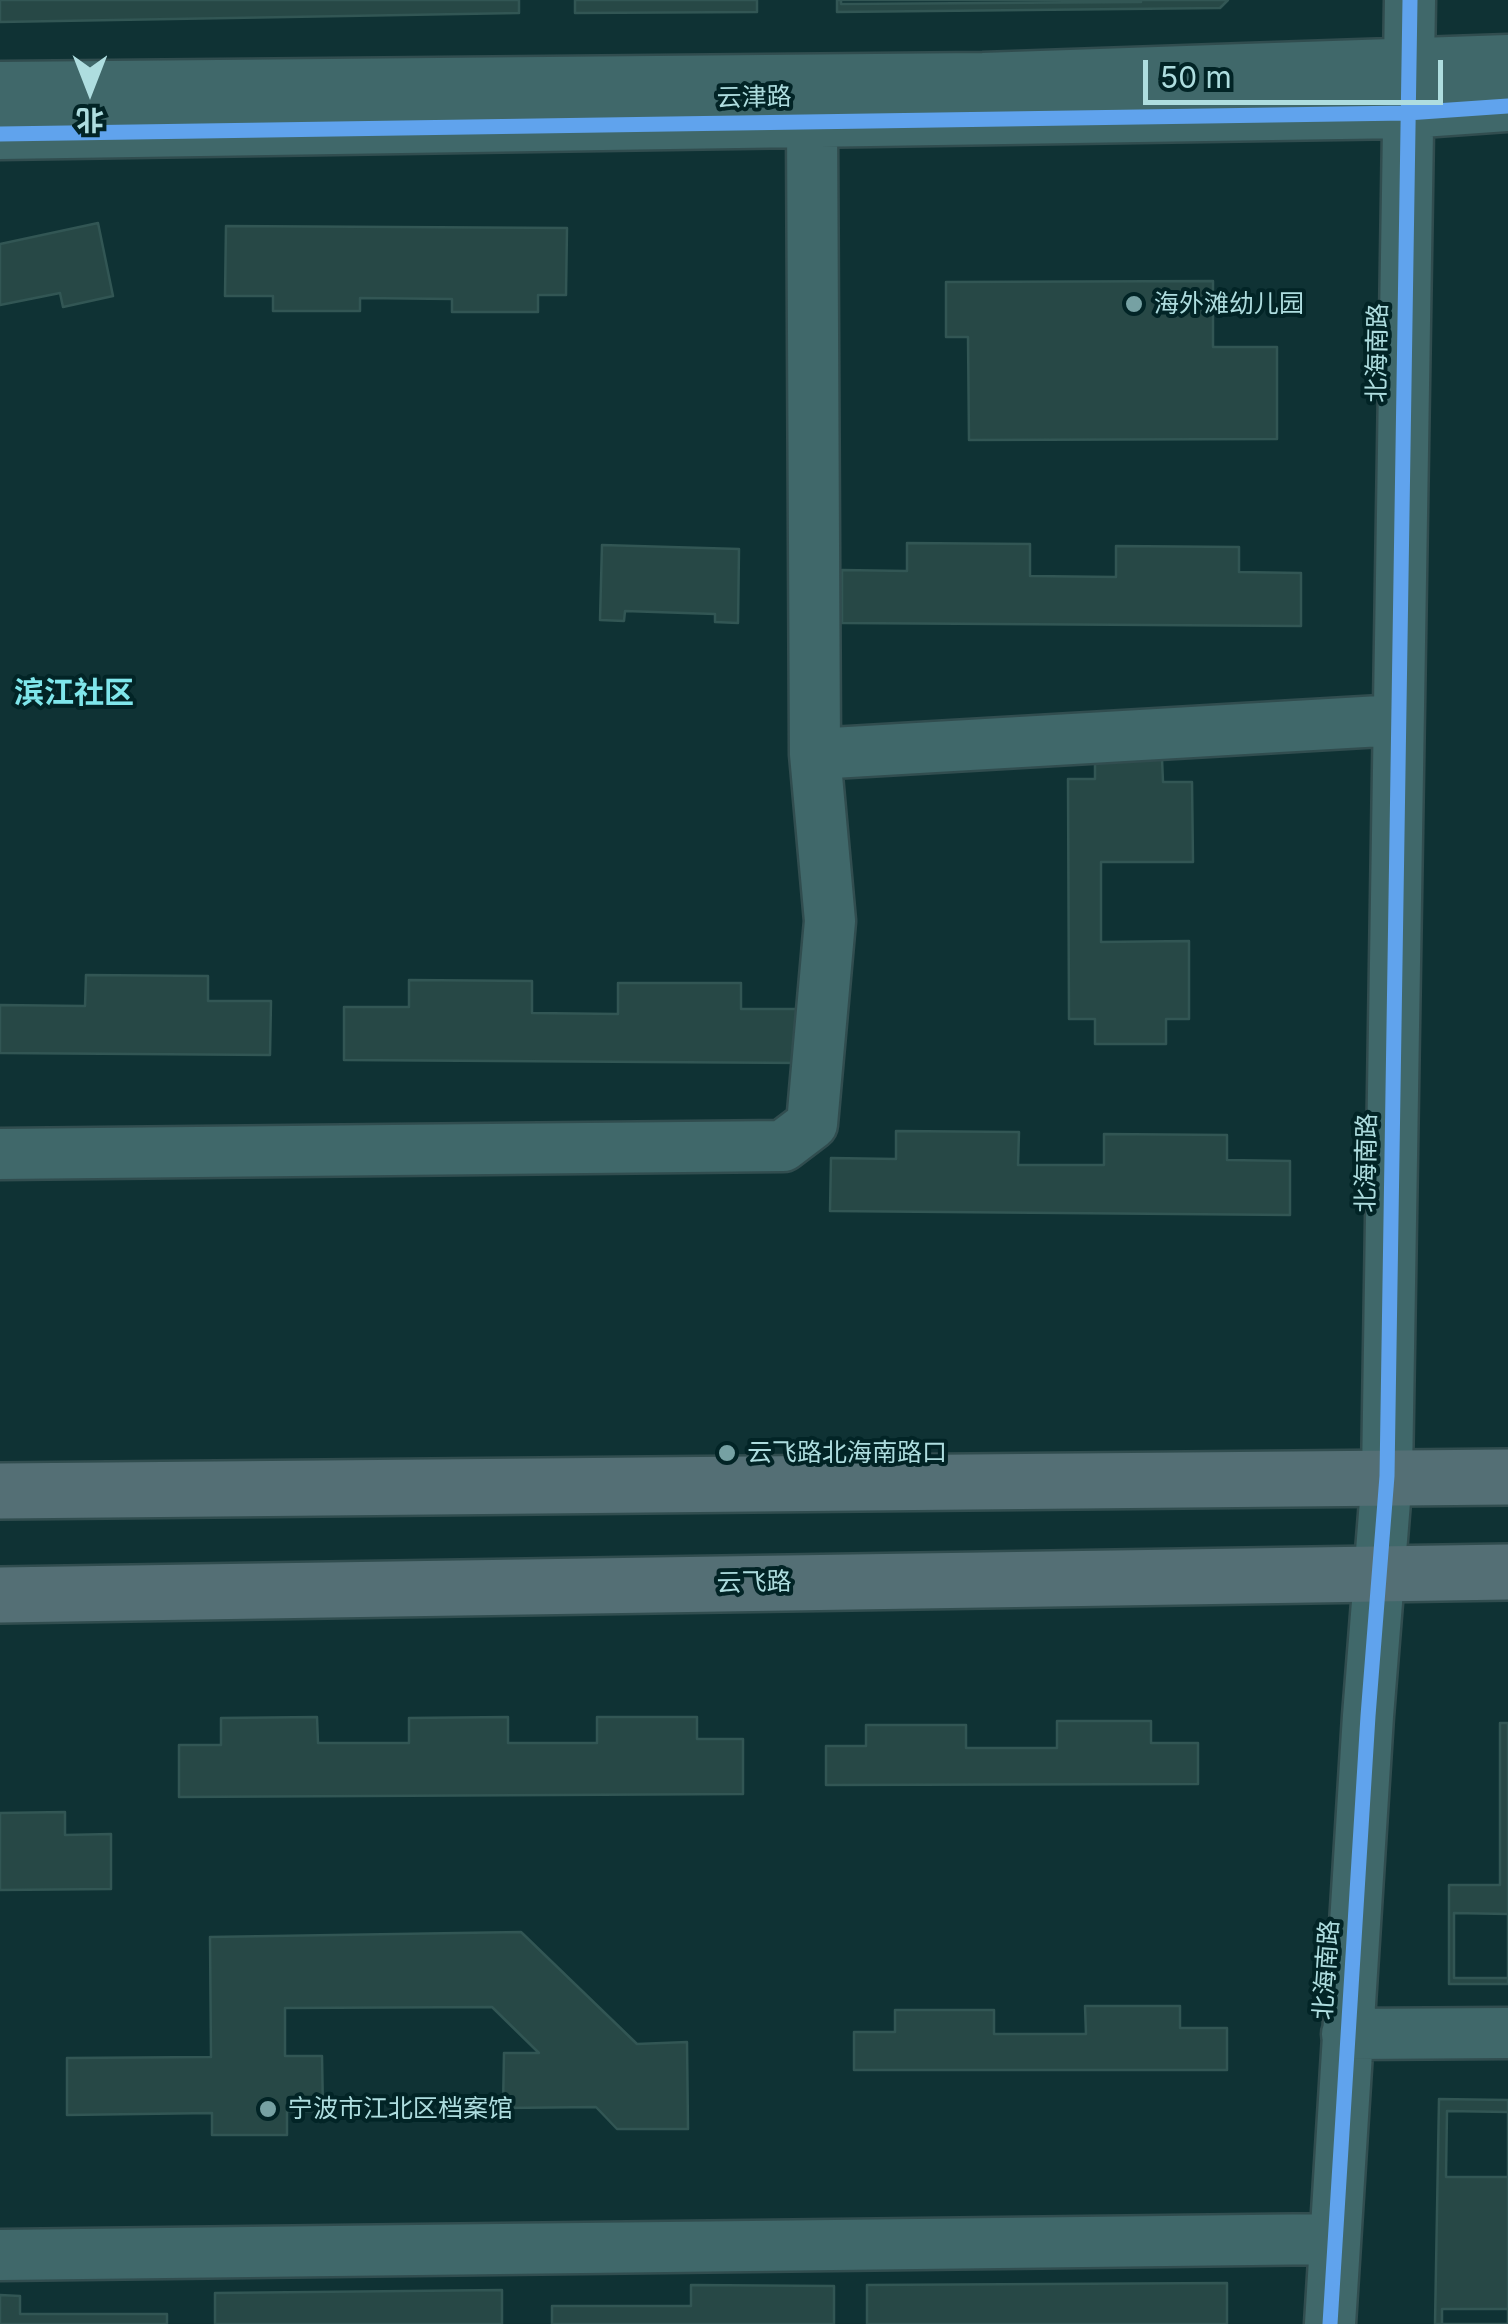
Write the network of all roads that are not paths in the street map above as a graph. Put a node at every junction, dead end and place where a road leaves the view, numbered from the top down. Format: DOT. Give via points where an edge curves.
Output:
graph roads {
  1 [pos="1410,0"];
  2 [pos="1508,60"];
  3 [pos="1408,63"];
  4 [pos="0,87"];
  5 [pos="1508,106"];
  6 [pos="1406,113"];
  7 [pos="812,122"];
  8 [pos="0,134"];
  9 [pos="1398,720"];
  10 [pos="815,754"];
  11 [pos="0,1154"];
  12 [pos="1388,1476"];
  13 [pos="1508,1476"];
  14 [pos="0,1491"];
  15 [pos="1380,1572"];
  16 [pos="1508,1572"];
  17 [pos="0,1595"];
  18 [pos="1508,2033"];
  19 [pos="1348,2034"];
  20 [pos="1334,2239"];
  21 [pos="0,2255"];
  22 [pos="1330,2324"];
  1 -- 3 [label="street, 北海南路"];
  2 -- 3 [label="street, 云津路"];
  3 -- 4 [label="street, 云津路" via="983,78"];
  3 -- 6 [label="street, 北海南路"];
  5 -- 6 [label="street, 云津路"];
  6 -- 7 [label="street, 云津路"];
  6 -- 9 [label="street, 北海南路"];
  7 -- 8 [label="street, 云津路"];
  7 -- 10 [label="street"];
  9 -- 10 [label="street"];
  9 -- 12 [label="street, 北海南路"];
  10 -- 11 [label="street" via="830,921 812,1124 784,1146"];
  12 -- 13 [label="main road"];
  12 -- 14 [label="main road"];
  12 -- 15 [label="street, 北海南路"];
  15 -- 16 [label="main road, 云飞路"];
  15 -- 17 [label="main road, 云飞路"];
  15 -- 19 [label="street, 北海南路"];
  18 -- 19 [label="street"];
  19 -- 20 [label="street, 北海南路"];
  20 -- 21 [label="street"];
  20 -- 22 [label="street, 北海南路"];
}
